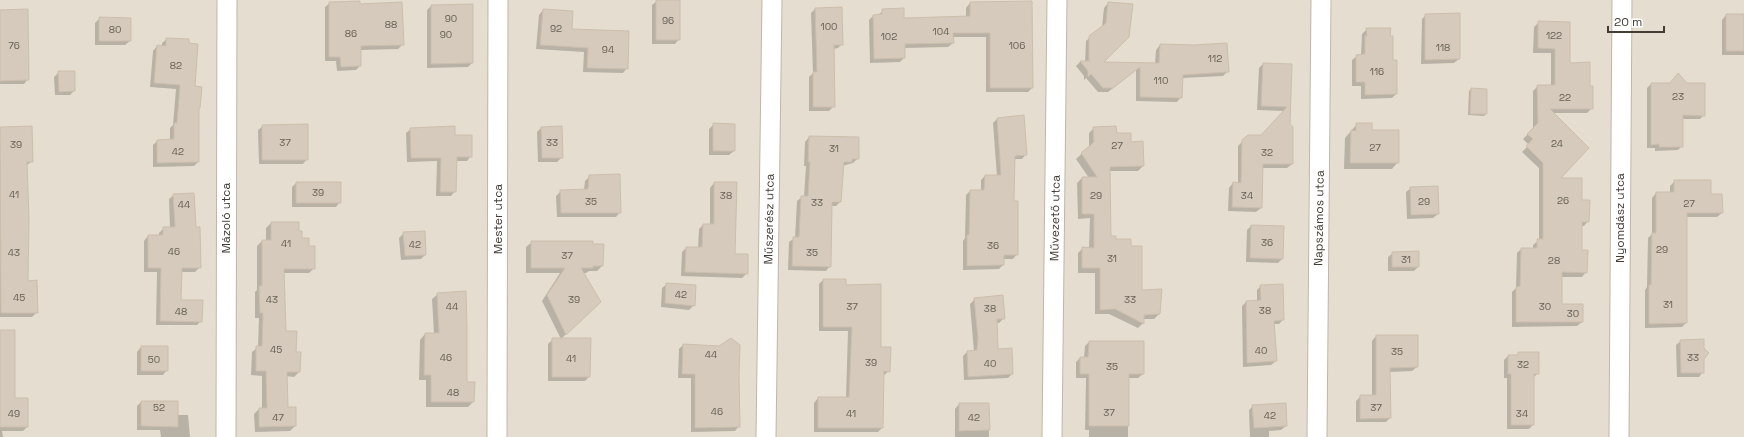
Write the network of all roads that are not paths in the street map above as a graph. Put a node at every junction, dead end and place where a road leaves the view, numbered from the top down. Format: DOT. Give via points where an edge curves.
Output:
graph roads {
  1 [pos="227,0"];
  2 [pos="498,0"];
  3 [pos="772,0"];
  4 [pos="1057,0"];
  5 [pos="1321,0"];
  6 [pos="1622,0"];
  7 [pos="226,437"];
  8 [pos="497,437"];
  9 [pos="766,437"];
  10 [pos="1052,437"];
  11 [pos="1317,437"];
  12 [pos="1619,437"];
  1 -- 7 [label="street, Mázoló utca"];
  2 -- 8 [label="street, Mester utca"];
  3 -- 9 [label="street, Műszerész utca"];
  4 -- 10 [label="street, Művezető utca"];
  5 -- 11 [label="street, Napszámos utca"];
  6 -- 12 [label="street, Nyomdász utca"];
}
